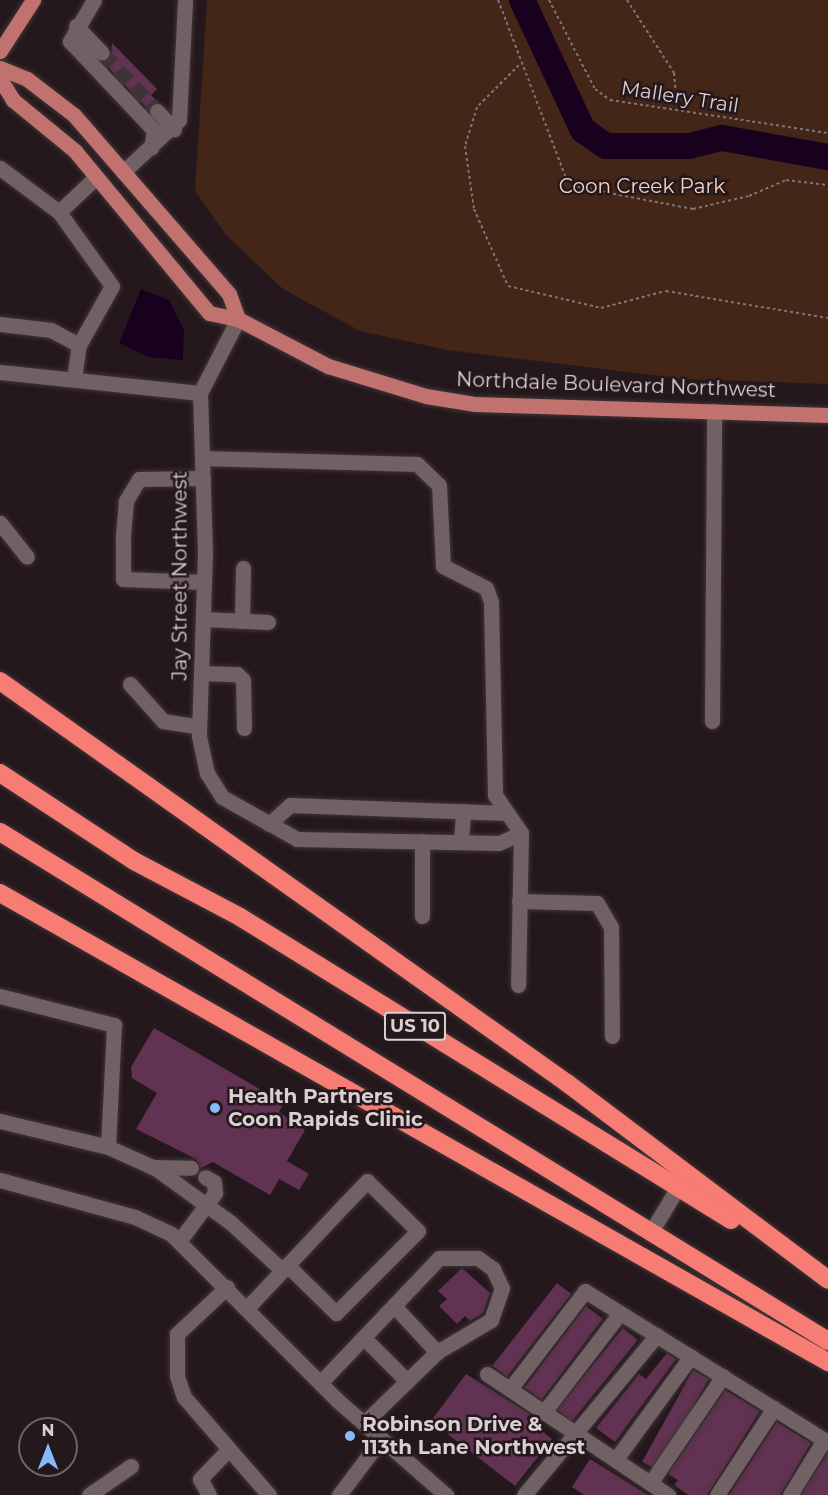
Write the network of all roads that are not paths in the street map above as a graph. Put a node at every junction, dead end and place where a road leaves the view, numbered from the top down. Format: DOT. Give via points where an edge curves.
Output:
graph roads {
  1 [pos="33,0"];
  2 [pos="94,0"];
  3 [pos="185,0"];
  4 [pos="76,26"];
  5 [pos="0,51"];
  6 [pos="102,54"];
  7 [pos="0,68"];
  8 [pos="0,79"];
  9 [pos="163,122"];
  10 [pos="0,168"];
  11 [pos="123,172"];
  12 [pos="96,177"];
  13 [pos="59,212"];
  14 [pos="238,319"];
  15 [pos="0,324"];
  16 [pos="79,345"];
  17 [pos="0,372"];
  18 [pos="74,380"];
  19 [pos="201,393"];
  20 [pos="714,411"];
  21 [pos="828,415"];
  22 [pos="202,458"];
  23 [pos="203,478"];
  24 [pos="0,522"];
  25 [pos="27,557"];
  26 [pos="243,568"];
  27 [pos="204,582"];
  28 [pos="203,619"];
  29 [pos="242,621"];
  30 [pos="268,621"];
  31 [pos="201,673"];
  32 [pos="0,681"];
  33 [pos="130,684"];
  34 [pos="712,721"];
  35 [pos="199,727"];
  36 [pos="244,728"];
  37 [pos="0,773"];
  38 [pos="463,812"];
  39 [pos="507,813"];
  40 [pos="262,820"];
  41 [pos="0,832"];
  42 [pos="521,834"];
  43 [pos="422,841"];
  44 [pos="461,842"];
  45 [pos="0,893"];
  46 [pos="519,901"];
  47 [pos="422,916"];
  48 [pos="518,985"];
  49 [pos="0,996"];
  50 [pos="612,1036"];
  51 [pos="0,1121"];
  52 [pos="108,1147"];
  53 [pos="152,1167"];
  54 [pos="191,1168"];
  55 [pos="205,1177"];
  56 [pos="0,1180"];
  57 [pos="678,1187"];
  58 [pos="206,1205"];
  59 [pos="651,1232"];
  60 [pos="180,1240"];
  61 [pos="285,1268"];
  62 [pos="828,1282"];
  63 [pos="227,1287"];
  64 [pos="395,1307"];
  65 [pos="247,1308"];
  66 [pos="620,1312"];
  67 [pos="657,1335"];
  68 [pos="364,1338"];
  69 [pos="828,1341"];
  70 [pos="437,1352"];
  71 [pos="691,1356"];
  72 [pos="828,1362"];
  73 [pos="487,1374"];
  74 [pos="723,1376"];
  75 [pos="407,1381"];
  76 [pos="320,1383"];
  77 [pos="510,1389"];
  78 [pos="774,1408"];
  79 [pos="544,1412"];
  80 [pos="364,1423"];
  81 [pos="577,1434"];
  82 [pos="381,1439"];
  83 [pos="826,1441"];
  84 [pos="226,1452"];
  85 [pos="616,1459"];
  86 [pos="131,1466"];
  87 [pos="651,1482"];
  88 [pos="265,1491"];
  89 [pos="90,1495"];
  90 [pos="209,1495"];
  91 [pos="248,1495"];
  92 [pos="339,1495"];
  93 [pos="446,1495"];
  94 [pos="524,1495"];
  95 [pos="668,1495"];
  96 [pos="717,1495"];
  97 [pos="790,1495"];
  1 -- 5 [label="main road"];
  2 -- 4 [label="street"];
  3 -- 9 [label="street" via="179,120"];
  4 -- 6 [label="street"];
  4 -- 9 [label="street" via="71,44"];
  7 -- 11 [label="main road" via="59,101"];
  8 -- 12 [label="main road, Northdale Boulevard Northwest" via="13,100 61,136"];
  9 -- 11 [label="street" via="151,148"];
  10 -- 13 [label="street"];
  11 -- 14 [label="main road" via="229,294"];
  12 -- 13 [label="street"];
  12 -- 14 [label="main road, Northdale Boulevard Northwest" via="189,293 209,313"];
  13 -- 16 [label="street" via="112,286"];
  14 -- 19 [label="street, Jay Street Northwest"];
  14 -- 20 [label="main road, Northdale Boulevard Northwest" via="328,366 426,396 475,404"];
  15 -- 16 [label="street" via="51,330"];
  16 -- 18 [label="street"];
  17 -- 18 [label="street"];
  18 -- 19 [label="street"];
  19 -- 22 [label="street, Jay Street Northwest"];
  20 -- 21 [label="main road, Northdale Boulevard Northwest"];
  20 -- 34 [label="street"];
  22 -- 23 [label="street, Jay Street Northwest"];
  22 -- 39 [label="street" via="417,464 430,474 439,485 443,566 486,588 491,602 495,795"];
  23 -- 27 [label="street, Jay Street Northwest"];
  23 -- 27 [label="street" via="140,479 131,486 123,579"];
  24 -- 25 [label="street"];
  26 -- 29 [label="street"];
  27 -- 28 [label="street, Jay Street Northwest"];
  28 -- 29 [label="street"];
  28 -- 31 [label="street, Jay Street Northwest"];
  29 -- 30 [label="street"];
  31 -- 35 [label="street, Jay Street Northwest"];
  31 -- 36 [label="street" via="237,674 243,680"];
  32 -- 62 [label="highway" via="567,1083"];
  33 -- 35 [label="street" via="162,721"];
  35 -- 40 [label="street, Jay Street Northwest" via="207,773 222,797"];
  37 -- 57 [label="highway, US 10" via="134,861 240,917"];
  38 -- 39 [label="street"];
  38 -- 40 [label="street" via="290,805"];
  38 -- 44 [label="street"];
  39 -- 42 [label="street"];
  40 -- 43 [label="street, Jay Street Northwest" via="305,840"];
  41 -- 59 [label="highway, US 10"];
  42 -- 44 [label="street, Jay Street Northwest" via="499,843"];
  42 -- 46 [label="street"];
  43 -- 44 [label="street, Jay Street Northwest"];
  43 -- 47 [label="street"];
  45 -- 72 [label="highway"];
  46 -- 48 [label="street"];
  46 -- 50 [label="street" via="597,903 611,927"];
  49 -- 52 [label="street" via="114,1025"];
  51 -- 52 [label="street"];
  52 -- 53 [label="street"];
  53 -- 54 [label="street"];
  53 -- 58 [label="street"];
  55 -- 58 [label="street" via="216,1187"];
  56 -- 60 [label="street" via="135,1217"];
  57 -- 59 [label="street"];
  57 -- 62 [label="highway, US 10"];
  58 -- 60 [label="street"];
  58 -- 61 [label="street"];
  59 -- 69 [label="highway, US 10"];
  60 -- 63 [label="street"];
  61 -- 61 [label="street" via="368,1181 418,1231 336,1313"];
  61 -- 65 [label="street"];
  63 -- 65 [label="street"];
  63 -- 84 [label="street" via="177,1334 177,1376 184,1397 218,1432"];
  64 -- 68 [label="street"];
  64 -- 70 [label="street"];
  64 -- 70 [label="street" via="423,1269 439,1258 478,1258 493,1269 502,1288 491,1320"];
  65 -- 76 [label="street"];
  66 -- 67 [label="street"];
  66 -- 77 [label="street" via="585,1291"];
  66 -- 79 [label="street"];
  67 -- 71 [label="street"];
  67 -- 81 [label="street"];
  68 -- 75 [label="street"];
  68 -- 76 [label="street"];
  70 -- 75 [label="street"];
  71 -- 74 [label="street"];
  71 -- 85 [label="street"];
  73 -- 77 [label="street"];
  74 -- 78 [label="street"];
  74 -- 87 [label="street"];
  75 -- 80 [label="street"];
  76 -- 80 [label="street"];
  77 -- 79 [label="street"];
  78 -- 83 [label="street"];
  78 -- 96 [label="street"];
  79 -- 81 [label="street"];
  80 -- 82 [label="street"];
  81 -- 85 [label="street"];
  81 -- 94 [label="street"];
  82 -- 92 [label="street"];
  82 -- 93 [label="street"];
  83 -- 97 [label="street"];
  84 -- 88 [label="street"];
  84 -- 90 [label="street" via="201,1479"];
  85 -- 87 [label="street"];
  86 -- 89 [label="street"];
  87 -- 95 [label="street"];
  88 -- 91 [label="street"];
}
